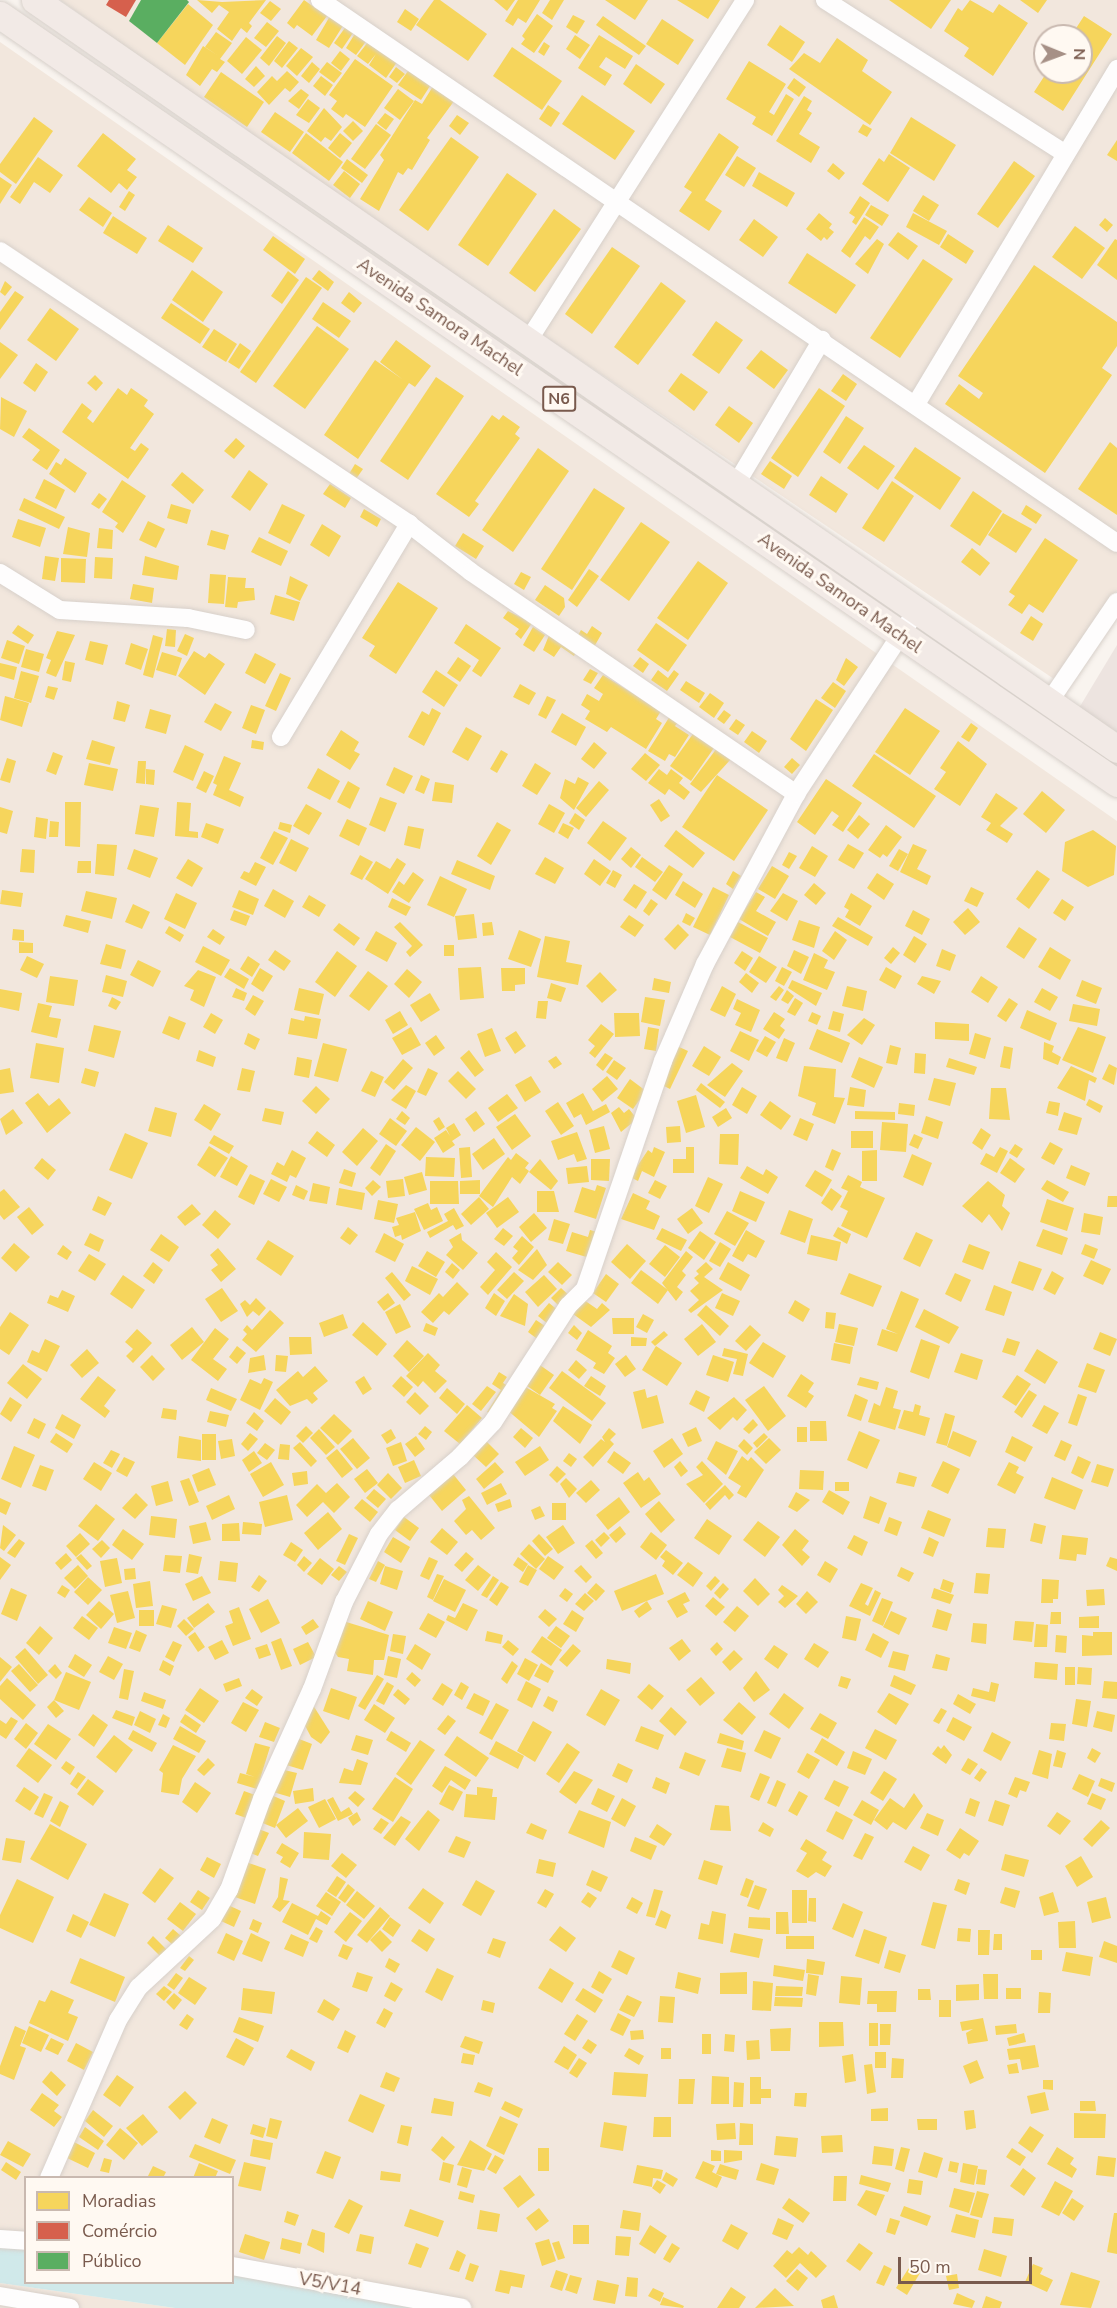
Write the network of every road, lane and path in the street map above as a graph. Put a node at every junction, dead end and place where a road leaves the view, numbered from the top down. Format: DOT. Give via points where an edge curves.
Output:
graph roads {
  1 [pos="35,0"];
  2 [pos="320,0"];
  3 [pos="745,0"];
  4 [pos="825,0"];
  5 [pos="0,15"];
  6 [pos="1117,69"];
  7 [pos="1064,153"];
  8 [pos="617,200"];
  9 [pos="0,251"];
  10 [pos="822,340"];
  11 [pos="528,341"];
  12 [pos="916,404"];
  13 [pos="735,484"];
  14 [pos="409,524"];
  15 [pos="1117,543"];
  16 [pos="0,573"];
  17 [pos="1117,602"];
  18 [pos="916,610"];
  19 [pos="246,630"];
  20 [pos="900,635"];
  21 [pos="1049,702"];
  22 [pos="281,737"];
  23 [pos="1117,749"];
  24 [pos="1117,783"];
  25 [pos="796,794"];
  26 [pos="50,2176"];
  27 [pos="234,2266"];
  28 [pos="0,2296"];
  29 [pos="70,2308"];
  30 [pos="462,2308"];
  1 -- 11 [label="highway, Avenida Samora Machel / N6"];
  2 -- 8 [label="street"];
  3 -- 8 [label="street"];
  4 -- 7 [label="street"];
  5 -- 20 [label="highway, Avenida Samora Machel / N6"];
  6 -- 7 [label="street"];
  7 -- 12 [label="street"];
  8 -- 10 [label="street"];
  8 -- 11 [label="street"];
  9 -- 14 [label="street"];
  10 -- 12 [label="street"];
  10 -- 13 [label="street"];
  11 -- 13 [label="highway, Avenida Samora Machel / N6"];
  12 -- 15 [label="street"];
  13 -- 18 [label="highway, Avenida Samora Machel / N6"];
  14 -- 22 [label="street"];
  14 -- 25 [label="street" via="471,572"];
  16 -- 19 [label="street" via="60,610 188,618"];
  17 -- 21 [label="street"];
  18 -- 20 [label="street"];
  18 -- 21 [label="highway, Avenida Samora Machel / N6"];
  20 -- 24 [label="highway, Avenida Samora Machel / N6"];
  20 -- 25 [label="street"];
  21 -- 23 [label="highway, Avenida Samora Machel / N6"];
  25 -- 26 [label="street" via="748,878 679,1018 585,1289 568,1306 493,1422 460,1457 398,1510 379,1534 345,1602 296,1730 262,1799 229,1890 212,1920 139,1987 124,2011"];
  27 -- 30 [label="street, V5/V14"];
  28 -- 29 [label="street"];
}
